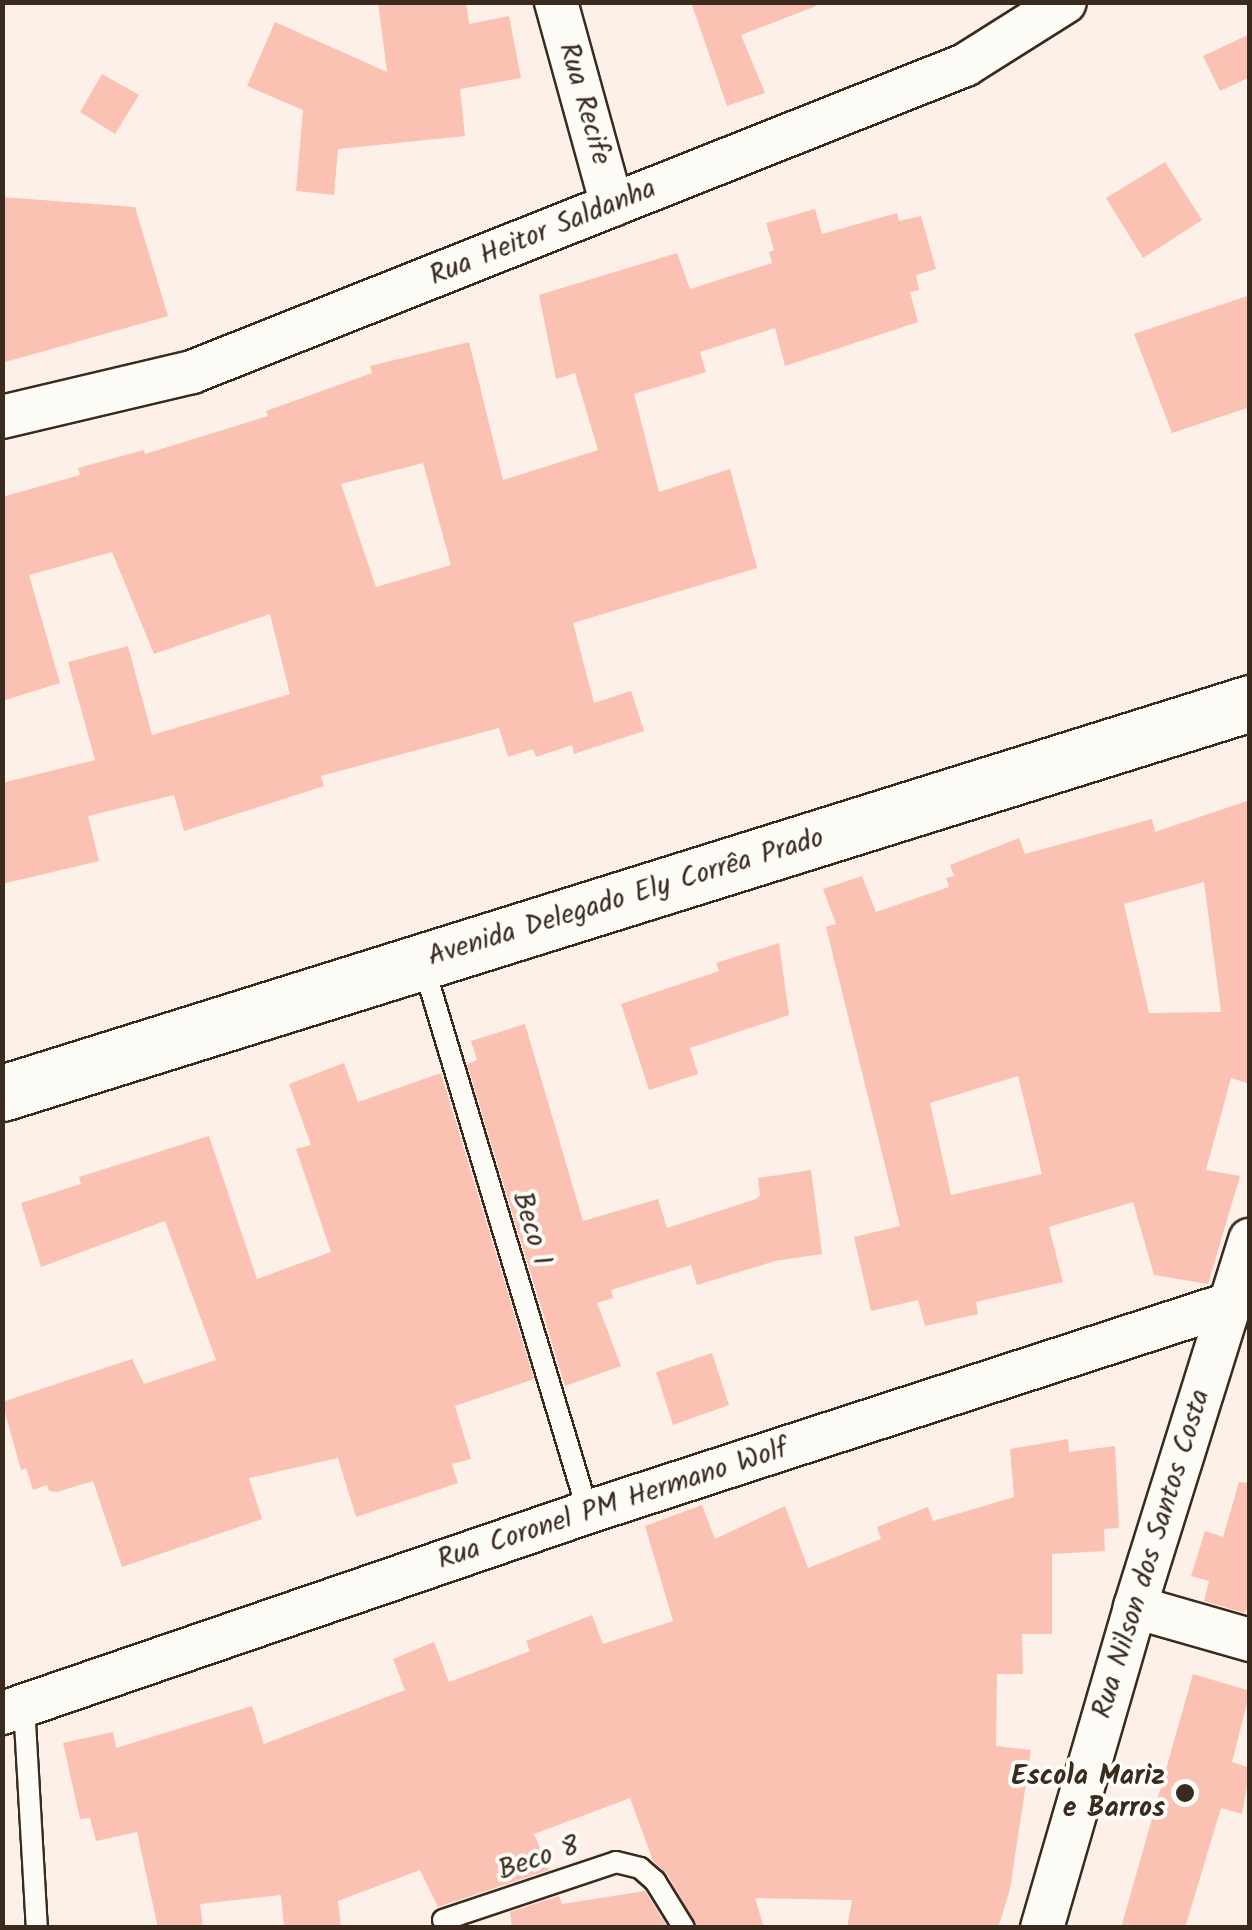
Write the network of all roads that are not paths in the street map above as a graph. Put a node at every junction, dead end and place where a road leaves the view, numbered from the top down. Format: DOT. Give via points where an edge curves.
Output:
graph roads {
  1 [pos="556,2"];
  2 [pos="1065,2"];
  3 [pos="612,205"];
  4 [pos="2,416"];
  5 [pos="1250,703"];
  6 [pos="422,961"];
  7 [pos="2,1093"];
  8 [pos="1250,1240"];
  9 [pos="1226,1304"];
  10 [pos="588,1512"];
  11 [pos="1135,1607"];
  12 [pos="1250,1640"];
  13 [pos="13,1709"];
  14 [pos="443,1920"];
  15 [pos="37,1928"];
  16 [pos="684,1928"];
  17 [pos="1042,1928"];
  1 -- 3 [label="street, Rua Recife"];
  2 -- 3 [label="street, Rua Heitor Saldanha" via="966,64"];
  3 -- 4 [label="street, Rua Heitor Saldanha" via="192,372"];
  5 -- 6 [label="main road, Avenida Delegado Ely Corrêa Prado"];
  6 -- 7 [label="main road, Avenida Delegado Ely Corrêa Prado"];
  6 -- 10 [label="lane, Beco I"];
  8 -- 9 [label="street, Rua Nilson dos Santos Costa"];
  9 -- 10 [label="street, Rua Coronel PM Hermano Wolf"];
  9 -- 11 [label="street, Rua Nilson dos Santos Costa"];
  10 -- 13 [label="street, Rua Coronel PM Hermano Wolf"];
  11 -- 12 [label="street"];
  11 -- 17 [label="street, Rua Nilson dos Santos Costa"];
  13 -- 15 [label="lane"];
  14 -- 16 [label="lane, Beco 8" via="616,1862 640,1868 655,1882"];
}
